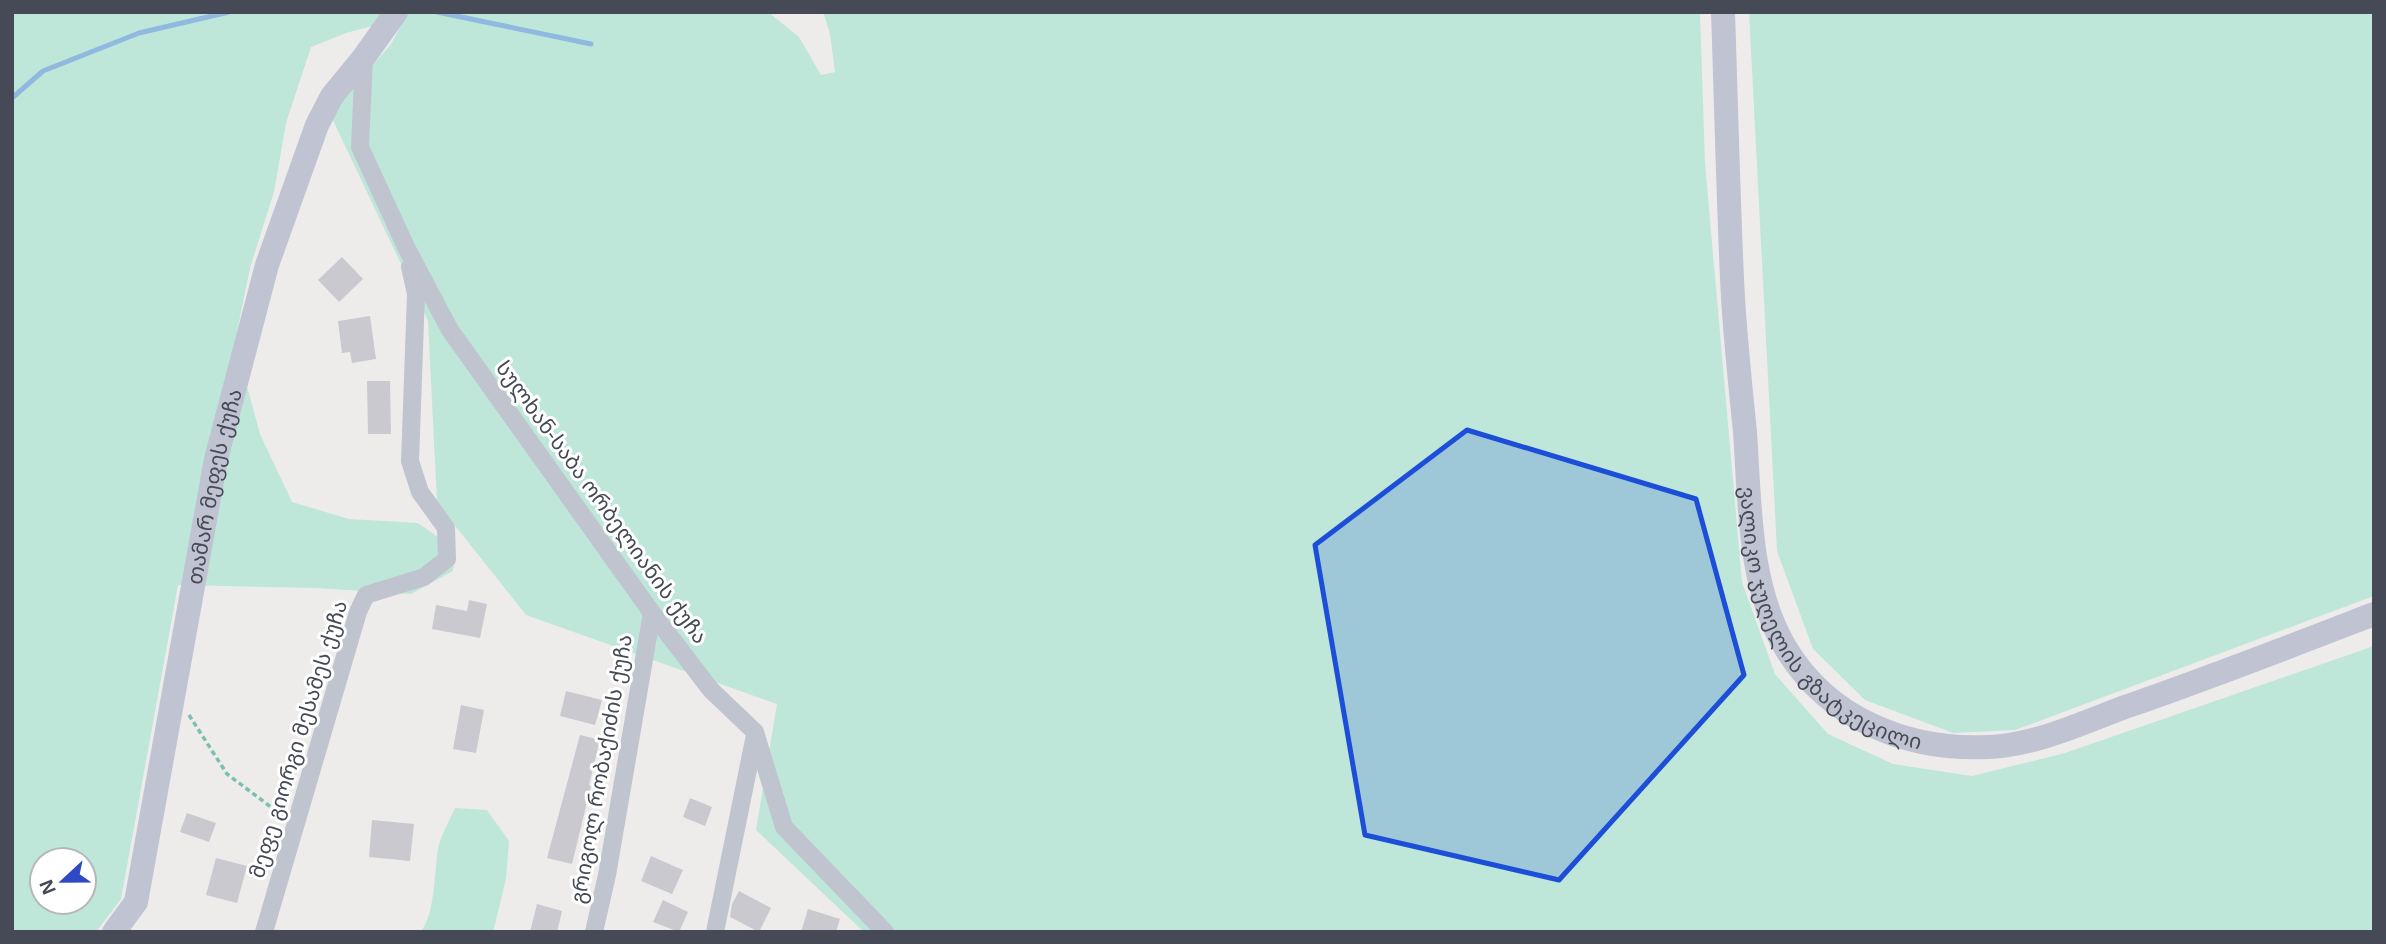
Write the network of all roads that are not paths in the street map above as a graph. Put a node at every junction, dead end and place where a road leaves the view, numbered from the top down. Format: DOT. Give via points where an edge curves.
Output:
graph roads {
  1 [pos="396,12"];
  2 [pos="1723,12"];
  3 [pos="364,57"];
  4 [pos="406,247"];
  5 [pos="652,613"];
  6 [pos="2374,614"];
  7 [pos="755,732"];
  8 [pos="114,932"];
  9 [pos="264,932"];
  10 [pos="594,932"];
  11 [pos="715,932"];
  12 [pos="885,932"];
  1 -- 3 [label="main road, თამარ მეფეს ქუჩა"];
  2 -- 6 [label="main road, ვალიკო ჯუღელის გზატკეცილი" via="1732,280 1755,557 1766,608 1785,647 1817,690 1894,735 1938,746 1991,747 2045,736"];
  3 -- 4 [label="street, სულხან-საბა ორბელიანის ქუჩა" via="360,147"];
  3 -- 8 [label="main road, თამარ მეფეს ქუჩა" via="332,96 317,125 267,265 216,459 136,902"];
  4 -- 5 [label="street, სულხან-საბა ორბელიანის ქუჩა" via="450,330"];
  4 -- 9 [label="street, მეფე გიორგი მესამეს ქუჩა" via="416,294 410,461 419,492 446,528 447,559 424,577 366,595"];
  5 -- 7 [label="street, სულხან-საბა ორბელიანის ქუჩა" via="711,690"];
  5 -- 10 [label="street, გრიგოლ რობაქიძის ქუჩა"];
  7 -- 11 [label="street"];
  7 -- 12 [label="street, სულხან-საბა ორბელიანის ქუჩა" via="784,827"];
}
